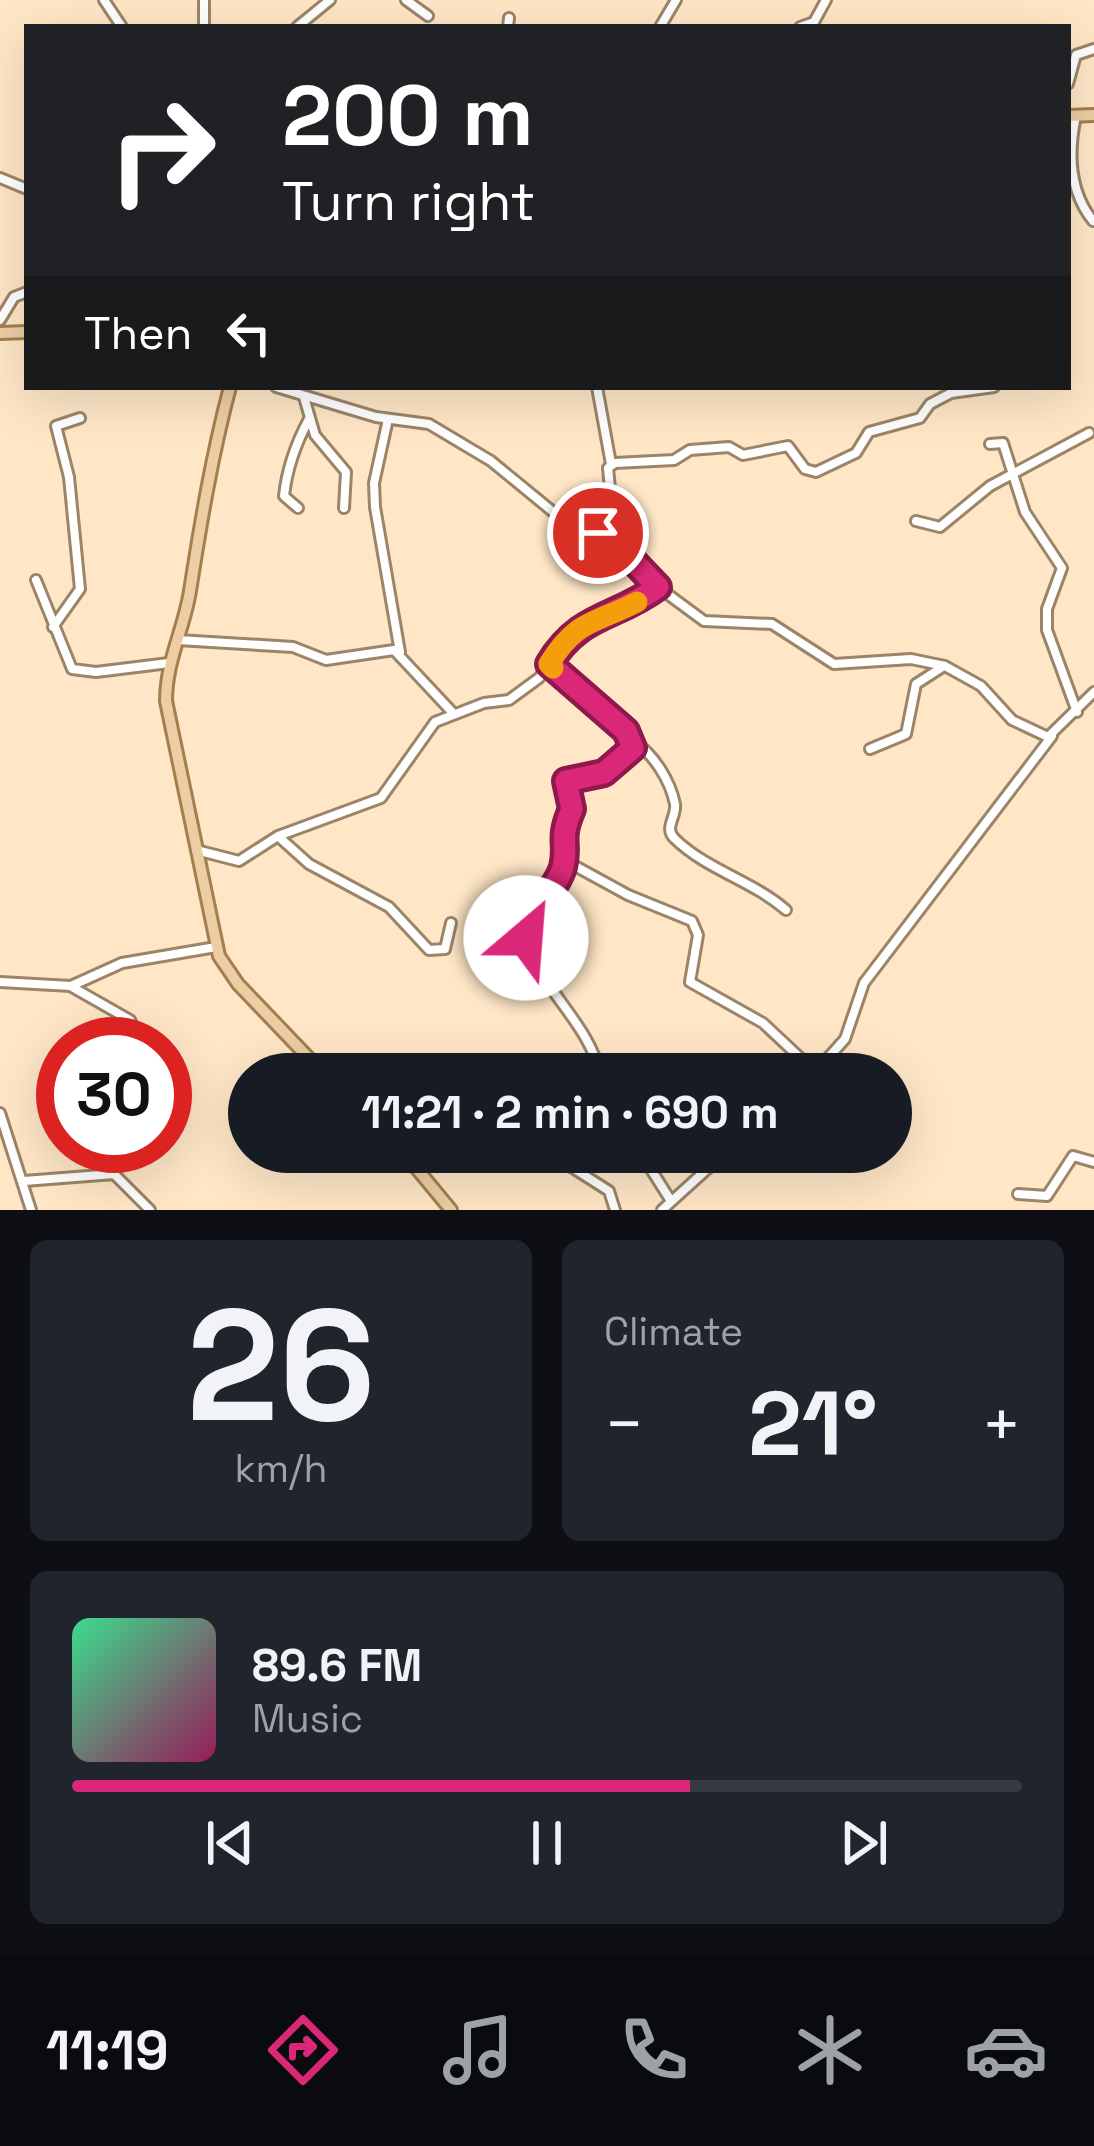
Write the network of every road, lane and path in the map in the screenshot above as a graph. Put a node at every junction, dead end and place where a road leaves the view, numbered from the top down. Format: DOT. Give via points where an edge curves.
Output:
graph roads {
  1 [pos="330,0"];
  2 [pos="406,0"];
  3 [pos="826,0"];
  4 [pos="428,16"];
  5 [pos="301,24"];
  6 [pos="806,24"];
  7 [pos="1094,49"];
  8 [pos="1071,73"];
  9 [pos="1094,115"];
  10 [pos="1072,116"];
  11 [pos="1094,220"];
  12 [pos="24,293"];
  13 [pos="0,320"];
  14 [pos="229,390"];
  15 [pos="284,390"];
  16 [pos="598,390"];
  17 [pos="971,390"];
  18 [pos="304,397"];
  19 [pos="80,418"];
  20 [pos="309,418"];
  21 [pos="388,419"];
  22 [pos="1089,433"];
  23 [pos="990,444"];
  24 [pos="611,464"];
  25 [pos="1014,472"];
  26 [pos="298,508"];
  27 [pos="344,508"];
  28 [pos="916,521"];
  29 [pos="608,539"];
  30 [pos="36,580"];
  31 [pos="658,587"];
  32 [pos="53,627"];
  33 [pos="176,640"];
  34 [pos="400,652"];
  35 [pos="169,663"];
  36 [pos="549,664"];
  37 [pos="945,666"];
  38 [pos="1094,692"];
  39 [pos="453,712"];
  40 [pos="1077,712"];
  41 [pos="1053,735"];
  42 [pos="633,740"];
  43 [pos="870,749"];
  44 [pos="278,836"];
  45 [pos="196,850"];
  46 [pos="563,860"];
  47 [pos="786,910"];
  48 [pos="451,923"];
  49 [pos="216,947"];
  50 [pos="0,982"];
  51 [pos="71,986"];
  52 [pos="125,1017"];
  53 [pos="304,1053"];
  54 [pos="596,1053"];
  55 [pos="794,1053"];
  56 [pos="832,1053"];
  57 [pos="0,1117"];
  58 [pos="1094,1162"];
  59 [pos="420,1173"];
  60 [pos="581,1173"];
  61 [pos="653,1173"];
  62 [pos="703,1173"];
  63 [pos="114,1174"];
  64 [pos="24,1181"];
  65 [pos="1018,1194"];
  66 [pos="671,1202"];
  67 [pos="31,1210"];
  68 [pos="150,1210"];
  69 [pos="451,1210"];
  70 [pos="615,1210"];
  71 [pos="662,1210"];
  1 -- 5 [label="street"];
  2 -- 4 [label="street"];
  3 -- 6 [label="street"];
  7 -- 8 [label="street" via="1076,55"];
  9 -- 10 [label="main road"];
  10 -- 11 [label="street" via="1077,194"];
  12 -- 13 [label="street"];
  14 -- 33 [label="main road"];
  15 -- 18 [label="street"];
  16 -- 24 [label="street"];
  17 -- 24 [label="street" via="869,433 856,453 816,472 788,446"];
  18 -- 20 [label="street"];
  18 -- 21 [label="street"];
  19 -- 32 [label="street" via="56,426 80,592"];
  20 -- 26 [label="street" via="284,488"];
  20 -- 27 [label="street" via="346,472"];
  21 -- 29 [label="street" via="439,430 551,512"];
  21 -- 34 [label="street" via="374,483"];
  22 -- 25 [label="street"];
  23 -- 25 [label="street" via="1003,443"];
  24 -- 29 [label="street"];
  25 -- 28 [label="street" via="940,527"];
  25 -- 40 [label="street" via="1025,512 1062,568 1047,630"];
  29 -- 31 [label="street"];
  30 -- 32 [label="street"];
  31 -- 36 [label="street" via="579,626"];
  31 -- 37 [label="street" via="704,621 772,624 834,664 911,659"];
  32 -- 35 [label="street" via="72,669"];
  33 -- 34 [label="street" via="292,647 326,660"];
  33 -- 35 [label="main road"];
  34 -- 39 [label="street"];
  35 -- 45 [label="main road" via="166,701"];
  36 -- 39 [label="street" via="509,700"];
  36 -- 42 [label="street"];
  37 -- 41 [label="street" via="981,686 1012,720"];
  37 -- 43 [label="street" via="916,684 906,734"];
  38 -- 40 [label="street"];
  39 -- 44 [label="street" via="427,732 381,798"];
  40 -- 41 [label="street"];
  41 -- 56 [label="street" via="864,983"];
  42 -- 46 [label="street" via="615,766 566,781 572,809 562,827"];
  42 -- 47 [label="street" via="647,750 675,805 674,838"];
  44 -- 45 [label="street" via="238,861"];
  44 -- 48 [label="street" via="309,864 389,907 429,950 445,949"];
  45 -- 49 [label="main road"];
  46 -- 54 [label="street" via="526,938 553,995"];
  46 -- 55 [label="street" via="692,921 698,935 690,982 763,1023"];
  49 -- 51 [label="street" via="122,963"];
  49 -- 53 [label="main road" via="238,985"];
  50 -- 51 [label="street"];
  51 -- 52 [label="street"];
  57 -- 64 [label="street"];
  58 -- 65 [label="street" via="1073,1156 1047,1196"];
  59 -- 69 [label="main road"];
  60 -- 70 [label="street" via="609,1191"];
  61 -- 66 [label="street"];
  62 -- 66 [label="street"];
  63 -- 64 [label="street"];
  63 -- 68 [label="street"];
  64 -- 67 [label="street"];
  66 -- 71 [label="street"];
}
